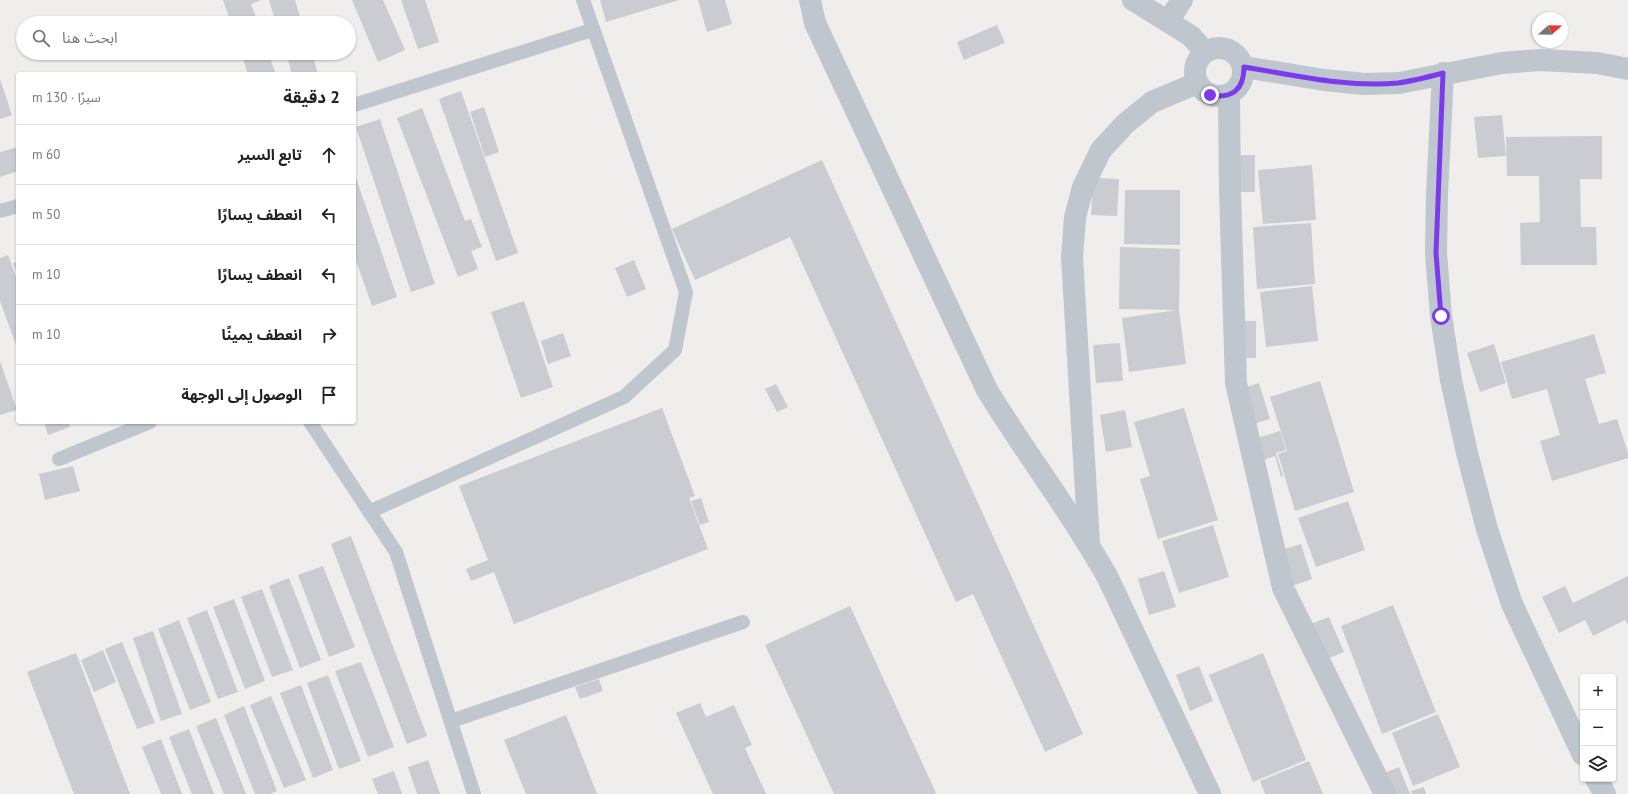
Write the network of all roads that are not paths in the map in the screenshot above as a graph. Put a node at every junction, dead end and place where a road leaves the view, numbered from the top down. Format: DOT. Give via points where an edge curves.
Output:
graph roads {
  1 [pos="583,0"];
  2 [pos="810,0"];
  3 [pos="1133,0"];
  4 [pos="1182,0"];
  5 [pos="1168,21"];
  6 [pos="592,30"];
  7 [pos="1205,52"];
  8 [pos="1244,67"];
  9 [pos="1628,69"];
  10 [pos="1443,73"];
  11 [pos="1197,83"];
  12 [pos="1229,95"];
  13 [pos="356,104"];
  14 [pos="16,207"];
  15 [pos="0,212"];
  16 [pos="145,424"];
  17 [pos="311,424"];
  18 [pos="59,459"];
  19 [pos="369,512"];
  20 [pos="1089,544"];
  21 [pos="743,622"];
  22 [pos="451,722"];
  23 [pos="1580,749"];
  24 [pos="1598,782"];
  25 [pos="474,794"];
  26 [pos="1210,794"];
  27 [pos="1385,794"];
  28 [pos="1605,794"];
  1 -- 6 [label="lane"];
  2 -- 20 [label="street" via="815,23 987,390"];
  3 -- 5 [label="street"];
  4 -- 5 [label="street"];
  5 -- 7 [label="street" via="1191,36"];
  6 -- 13 [label="lane"];
  6 -- 19 [label="lane" via="686,292 675,350 624,397"];
  7 -- 8 [label="street" via="1218,47 1226,48 1234,52"];
  7 -- 11 [label="street" via="1195,65"];
  8 -- 10 [label="street" via="1364,84 1399,83"];
  8 -- 12 [label="street" via="1241,84"];
  9 -- 10 [label="street" via="1541,60 1502,63"];
  10 -- 23 [label="street" via="1436,253 1441,316 1451,380 1487,529 1512,604"];
  11 -- 12 [label="street" via="1210,95"];
  11 -- 20 [label="street" via="1152,102 1125,124 1101,150 1083,187 1074,217 1072,257"];
  12 -- 27 [label="street" via="1236,384 1283,588"];
  14 -- 15 [label="lane"];
  16 -- 18 [label="lane"];
  17 -- 19 [label="lane"];
  19 -- 22 [label="lane" via="396,552"];
  20 -- 26 [label="street" via="1108,578"];
  21 -- 22 [label="lane"];
  22 -- 25 [label="lane"];
  24 -- 28 [label="street"];
}
